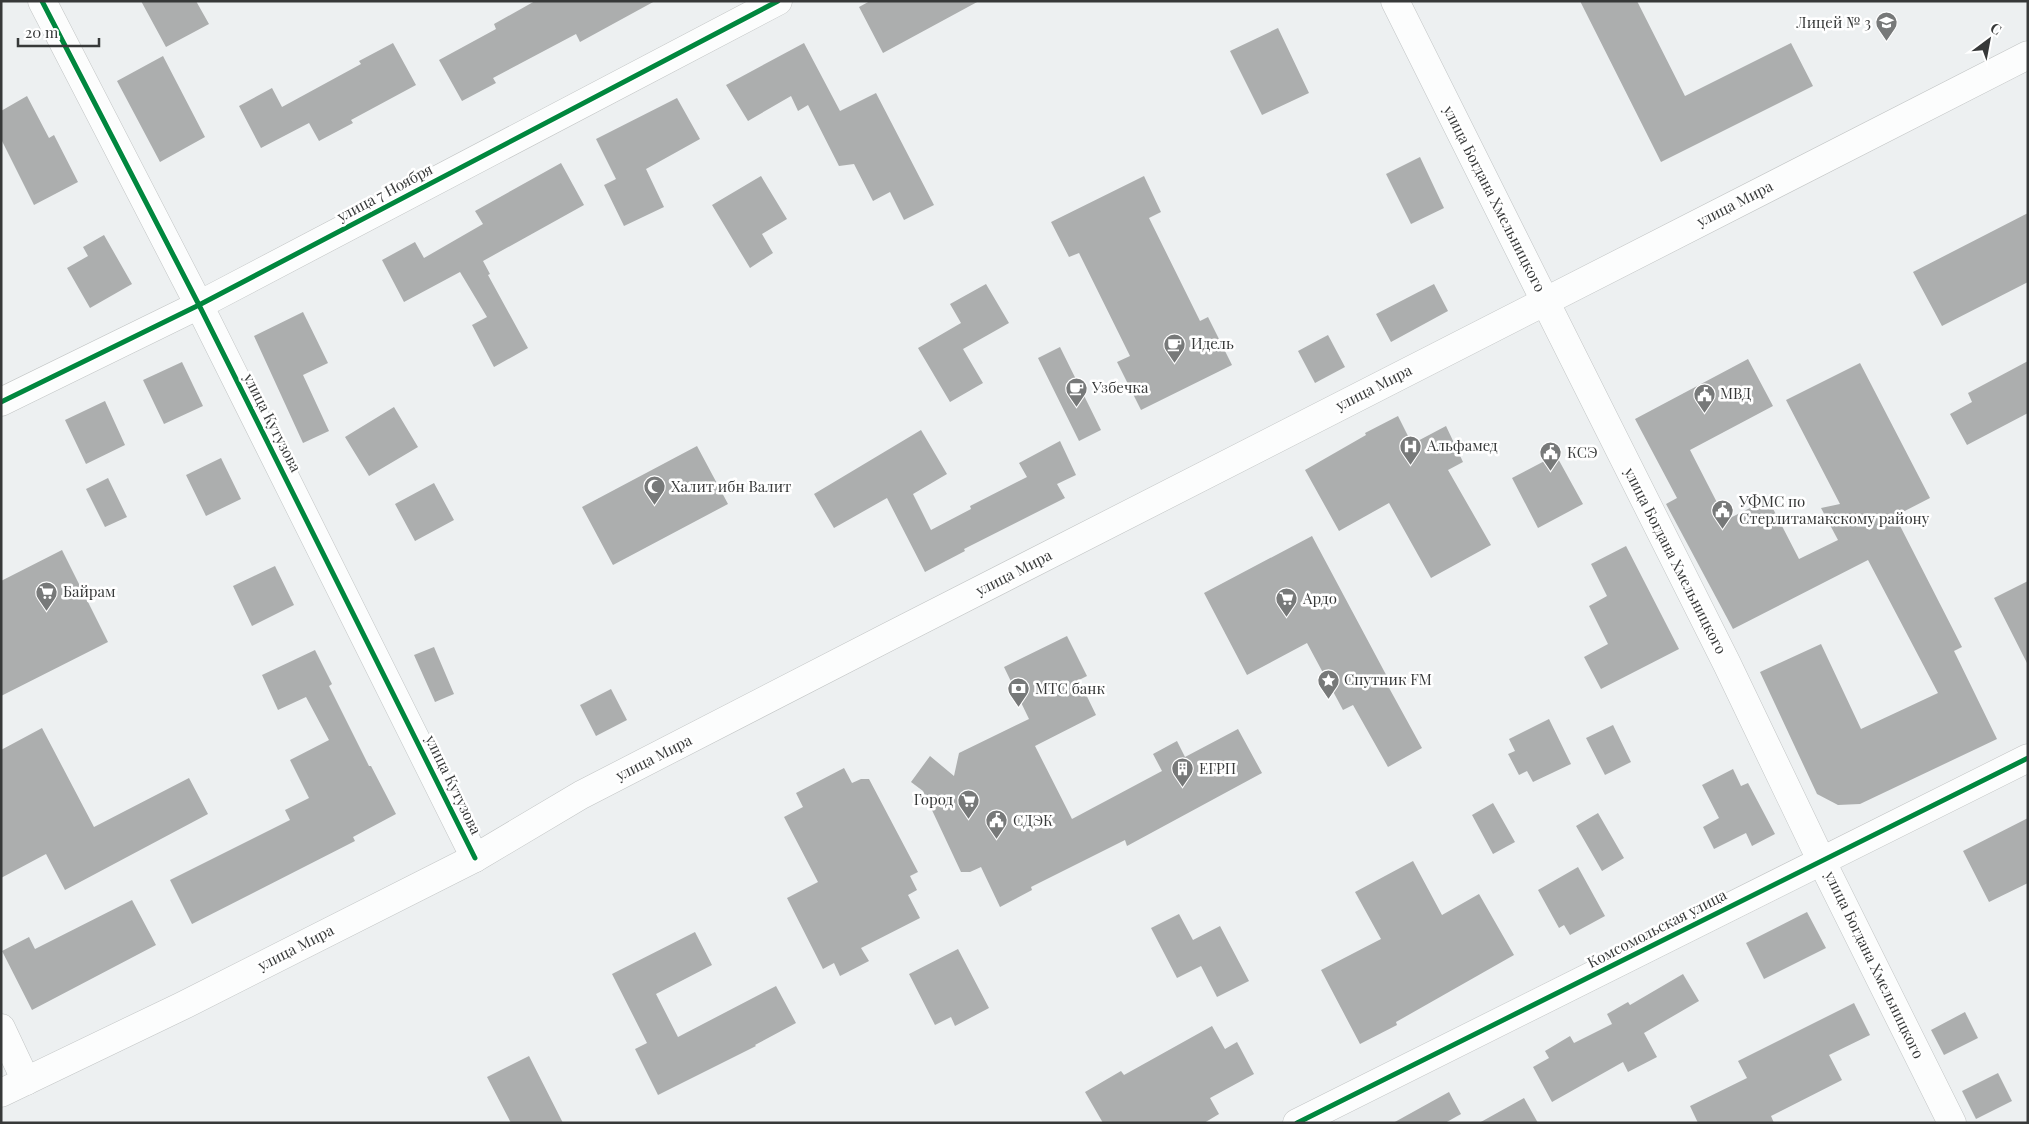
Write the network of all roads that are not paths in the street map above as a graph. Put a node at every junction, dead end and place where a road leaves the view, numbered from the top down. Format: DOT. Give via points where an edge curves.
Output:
graph roads {
  1 [pos="42,1"];
  2 [pos="778,1"];
  3 [pos="1395,1"];
  4 [pos="2028,55"];
  5 [pos="1545,301"];
  6 [pos="199,305"];
  7 [pos="1,402"];
  8 [pos="2028,758"];
  9 [pos="475,858"];
  10 [pos="1821,860"];
  11 [pos="1,1028"];
  12 [pos="26,1081"];
  13 [pos="1,1093"];
  14 [pos="1296,1123"];
  15 [pos="1952,1123"];
  1 -- 6 [label="main road, улица Кутузова"];
  2 -- 6 [label="main road, улица 7 Ноября"];
  3 -- 5 [label="main road, улица Богдана Хмельницкого"];
  4 -- 5 [label="main road, улица Мира"];
  5 -- 9 [label="main road, улица Мира" via="590,791"];
  5 -- 10 [label="main road, улица Богдана Хмельницкого"];
  6 -- 7 [label="main road, улица 7 Ноября"];
  6 -- 9 [label="main road, улица Кутузова"];
  8 -- 10 [label="main road, Комсомольская улица"];
  9 -- 12 [label="main road, улица Мира"];
  10 -- 14 [label="main road, Комсомольская улица"];
  10 -- 15 [label="main road, улица Богдана Хмельницкого"];
  11 -- 12 [label="main road"];
  12 -- 13 [label="main road, улица Мира"];
}
